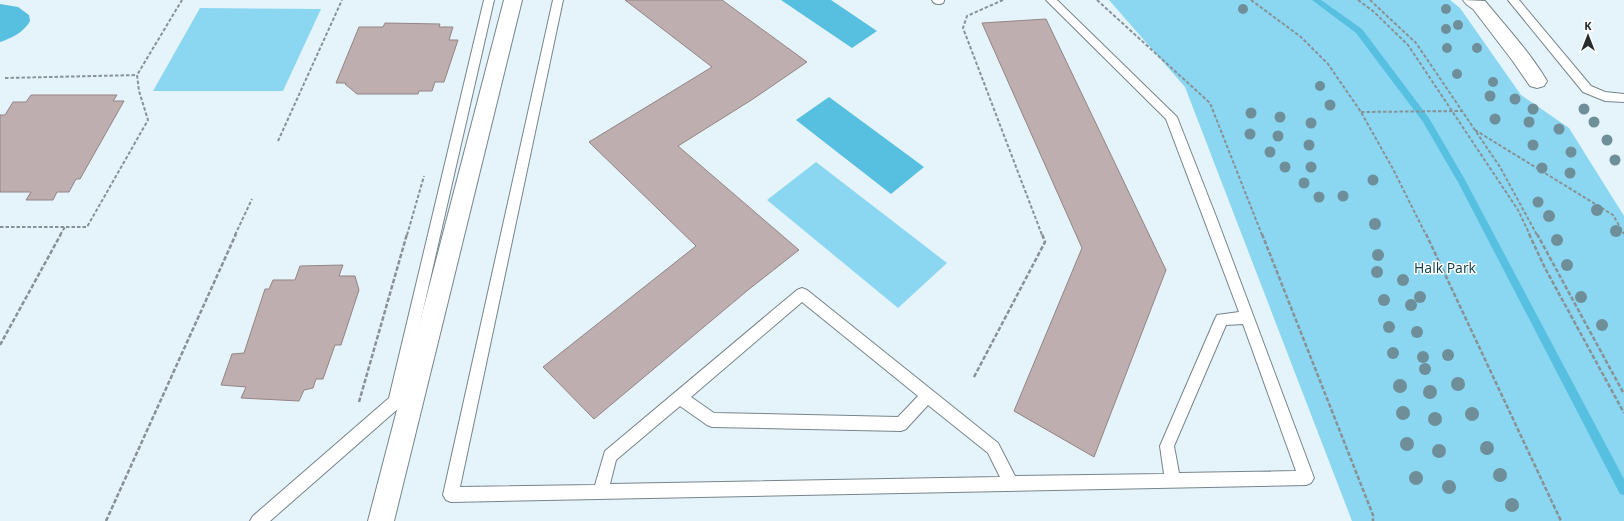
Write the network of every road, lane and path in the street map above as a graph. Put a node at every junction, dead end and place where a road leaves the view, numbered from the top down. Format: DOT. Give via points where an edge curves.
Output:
graph roads {
  1 [pos="182,0"];
  2 [pos="342,0"];
  3 [pos="489,0"];
  4 [pos="513,0"];
  5 [pos="558,0"];
  6 [pos="1003,0"];
  7 [pos="1051,0"];
  8 [pos="1097,0"];
  9 [pos="1251,0"];
  10 [pos="1358,0"];
  11 [pos="1370,0"];
  12 [pos="1472,0"];
  13 [pos="1513,0"];
  14 [pos="137,75"];
  15 [pos="5,78"];
  16 [pos="1537,81"];
  17 [pos="1624,98"];
  18 [pos="1452,111"];
  19 [pos="1462,111"];
  20 [pos="1361,112"];
  21 [pos="1474,129"];
  22 [pos="278,141"];
  23 [pos="424,176"];
  24 [pos="252,199"];
  25 [pos="0,227"];
  26 [pos="65,227"];
  27 [pos="1624,234"];
  28 [pos="1247,318"];
  29 [pos="0,345"];
  30 [pos="974,377"];
  31 [pos="1624,394"];
  32 [pos="928,395"];
  33 [pos="680,397"];
  34 [pos="358,405"];
  35 [pos="1624,413"];
  36 [pos="1173,481"];
  37 [pos="1011,484"];
  38 [pos="601,492"];
  39 [pos="106,521"];
  40 [pos="258,521"];
  41 [pos="381,521"];
  42 [pos="1373,521"];
  43 [pos="1561,521"];
  1 -- 14 [label="path"];
  2 -- 22 [label="path"];
  3 -- 40 [label="lane" via="395,402"];
  4 -- 41 [label="street"];
  5 -- 38 [label="lane" via="451,495"];
  6 -- 30 [label="path" via="967,16 963,28 1045,242"];
  7 -- 28 [label="lane" via="1171,117"];
  8 -- 42 [label="path" via="1210,103 1373,515"];
  9 -- 20 [label="path" via="1301,37 1328,64"];
  10 -- 18 [label="path" via="1408,45"];
  11 -- 19 [label="path" via="1416,43"];
  12 -- 16 [label="street" via="1488,16"];
  13 -- 17 [label="lane" via="1587,89 1607,97"];
  14 -- 15 [label="path"];
  14 -- 26 [label="path" via="148,120 87,227"];
  18 -- 19 [label="path"];
  18 -- 20 [label="path"];
  18 -- 35 [label="path" via="1518,210 1544,268"];
  19 -- 21 [label="path"];
  20 -- 43 [label="path" via="1423,228"];
  21 -- 27 [label="path" via="1613,216"];
  21 -- 31 [label="path" via="1500,167"];
  23 -- 34 [label="path"];
  24 -- 39 [label="path"];
  25 -- 26 [label="path"];
  26 -- 29 [label="path"];
  28 -- 36 [label="lane" via="1222,319 1167,446"];
  28 -- 36 [label="lane" via="1306,478"];
  32 -- 33 [label="lane" via="901,424 712,420"];
  32 -- 33 [label="lane" via="802,294"];
  32 -- 37 [label="lane" via="993,448"];
  33 -- 38 [label="lane" via="610,456"];
  36 -- 37 [label="lane"];
  37 -- 38 [label="lane"];
}
